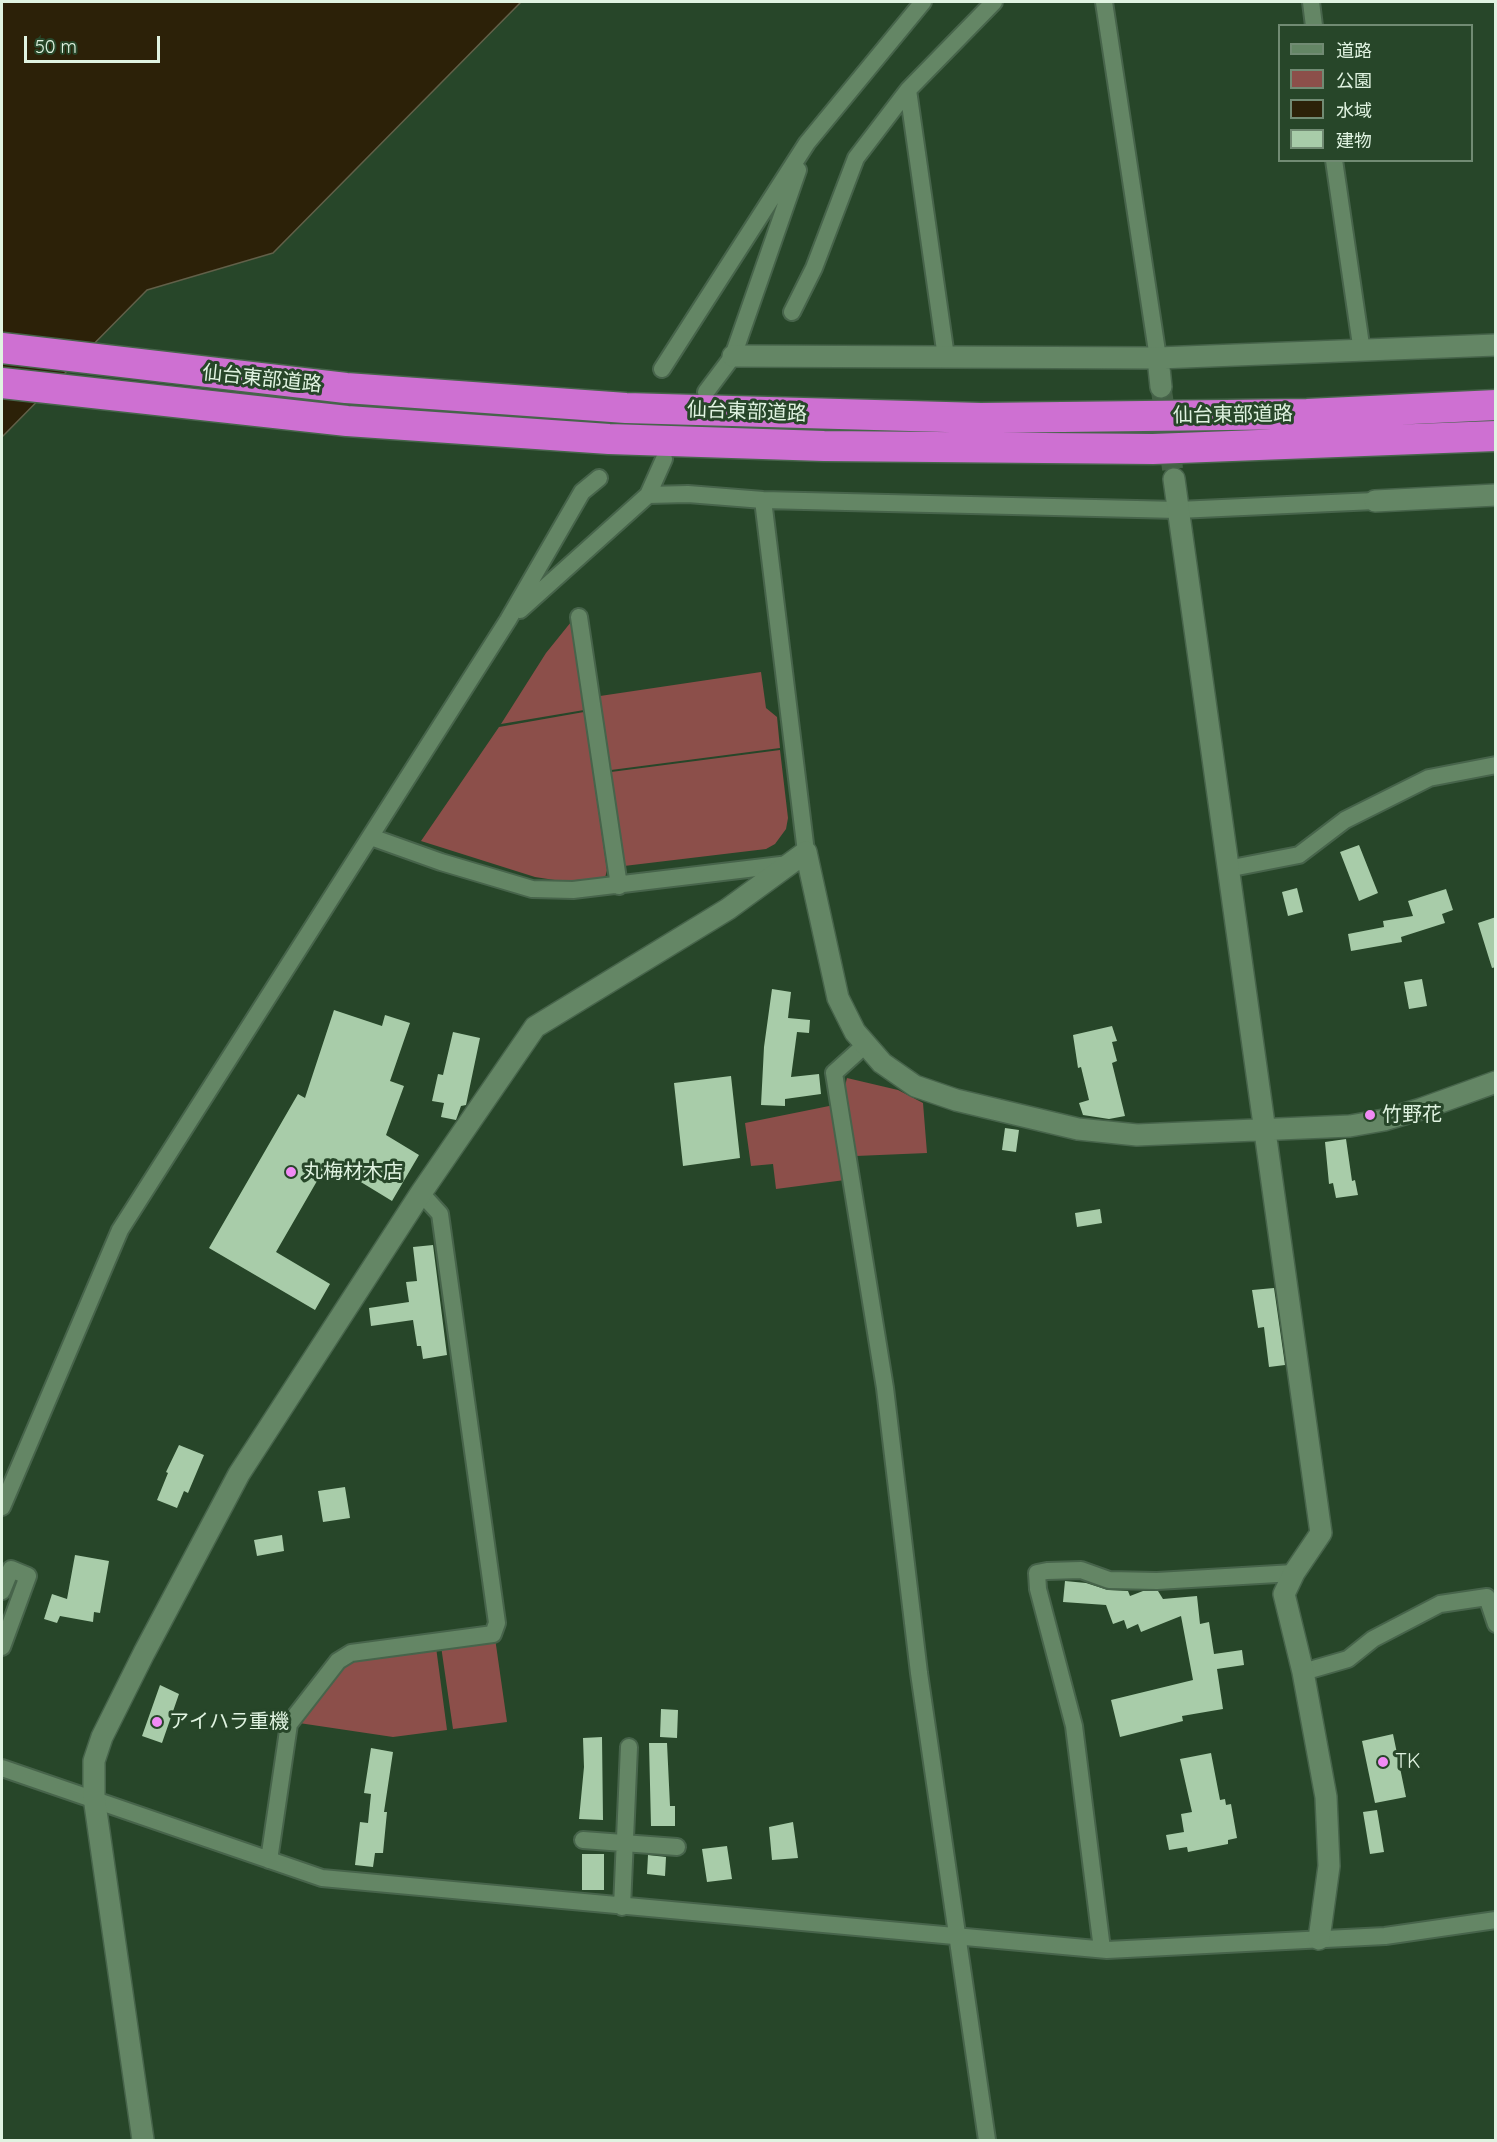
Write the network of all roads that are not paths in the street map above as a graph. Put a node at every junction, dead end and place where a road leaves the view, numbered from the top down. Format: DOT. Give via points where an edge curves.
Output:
graph roads {
  1 [pos="923,2"];
  2 [pos="994,2"];
  3 [pos="1104,2"];
  4 [pos="1311,2"];
  5 [pos="1314,24"];
  6 [pos="908,90"];
  7 [pos="807,143"];
  8 [pos="1334,162"];
  9 [pos="792,312"];
  10 [pos="1496,345"];
  11 [pos="2,348"];
  12 [pos="1362,352"];
  13 [pos="733,356"];
  14 [pos="946,357"];
  15 [pos="1158,358"];
  16 [pos="662,369"];
  17 [pos="2,383"];
  18 [pos="1161,387"];
  19 [pos="706,392"];
  20 [pos="1496,405"];
  21 [pos="1496,436"];
  22 [pos="664,459"];
  23 [pos="599,478"];
  24 [pos="1174,479"];
  25 [pos="648,495"];
  26 [pos="1496,495"];
  27 [pos="763,500"];
  28 [pos="1375,501"];
  29 [pos="1178,510"];
  30 [pos="579,617"];
  31 [pos="508,620"];
  32 [pos="1496,765"];
  33 [pos="371,837"];
  34 [pos="798,858"];
  35 [pos="1227,868"];
  36 [pos="619,886"];
  37 [pos="865,1045"];
  38 [pos="1496,1082"];
  39 [pos="1264,1130"];
  40 [pos="421,1193"];
  41 [pos="2,1507"];
  42 [pos="1294,1573"];
  43 [pos="2,1591"];
  44 [pos="1496,1624"];
  45 [pos="2,1647"];
  46 [pos="1303,1672"];
  47 [pos="629,1747"];
  48 [pos="2,1768"];
  49 [pos="94,1797"];
  50 [pos="583,1839"];
  51 [pos="625,1844"];
  52 [pos="677,1847"];
  53 [pos="270,1860"];
  54 [pos="622,1907"];
  55 [pos="1496,1920"];
  56 [pos="958,1936"];
  57 [pos="1319,1939"];
  58 [pos="1102,1949"];
  59 [pos="142,2140"];
  60 [pos="987,2140"];
  1 -- 7 [label="street"];
  2 -- 6 [label="street"];
  3 -- 15 [label="street"];
  4 -- 5 [label="street"];
  6 -- 9 [label="street" via="856,158 814,268"];
  6 -- 14 [label="street"];
  7 -- 13 [label="street"];
  7 -- 16 [label="street"];
  8 -- 12 [label="street"];
  10 -- 12 [label="street"];
  11 -- 20 [label="highway, 仙台東部道路" via="346,388 626,408 992,418 1307,414"];
  12 -- 15 [label="street"];
  13 -- 14 [label="street"];
  13 -- 19 [label="street"];
  14 -- 15 [label="street"];
  15 -- 18 [label="street"];
  17 -- 21 [label="highway, 仙台東部道路" via="347,421 609,439 824,446 1153,449"];
  22 -- 25 [label="street"];
  23 -- 31 [label="street" via="582,492"];
  24 -- 29 [label="street"];
  25 -- 27 [label="street"];
  25 -- 31 [label="street"];
  26 -- 28 [label="street"];
  27 -- 29 [label="street"];
  27 -- 34 [label="street"];
  28 -- 29 [label="street"];
  29 -- 35 [label="street"];
  30 -- 36 [label="street"];
  31 -- 33 [label="street"];
  32 -- 35 [label="street" via="1429,778 1345,820 1299,855"];
  33 -- 36 [label="street" via="532,889"];
  33 -- 41 [label="street" via="120,1230"];
  34 -- 36 [label="street"];
  34 -- 37 [label="street" via="838,998"];
  34 -- 40 [label="street" via="728,909 535,1028"];
  35 -- 39 [label="street"];
  37 -- 39 [label="street" via="882,1063 915,1086 1023,1118 1137,1135"];
  37 -- 56 [label="street" via="834,1073 885,1388 919,1673"];
  38 -- 39 [label="street" via="1384,1120 1350,1126"];
  39 -- 42 [label="street" via="1321,1533"];
  40 -- 49 [label="street" via="238,1474 102,1737 94,1761"];
  40 -- 53 [label="street" via="440,1214 497,1623 493,1634 351,1653 338,1660 289,1724"];
  42 -- 46 [label="street" via="1284,1594"];
  42 -- 58 [label="street" via="1157,1581 1109,1580 1081,1570 1047,1570 1037,1574 1074,1726"];
  43 -- 45 [label="street" via="11,1569 28,1576"];
  44 -- 46 [label="street" via="1487,1597 1440,1604 1373,1639 1348,1659"];
  46 -- 57 [label="street" via="1326,1797 1329,1866"];
  47 -- 51 [label="street"];
  48 -- 49 [label="street"];
  49 -- 53 [label="street"];
  49 -- 59 [label="street"];
  50 -- 51 [label="street"];
  51 -- 52 [label="street"];
  51 -- 54 [label="street"];
  53 -- 54 [label="street" via="322,1878"];
  54 -- 56 [label="street"];
  55 -- 57 [label="street" via="1385,1936"];
  56 -- 58 [label="street"];
  56 -- 60 [label="street"];
  57 -- 58 [label="street"];
}
